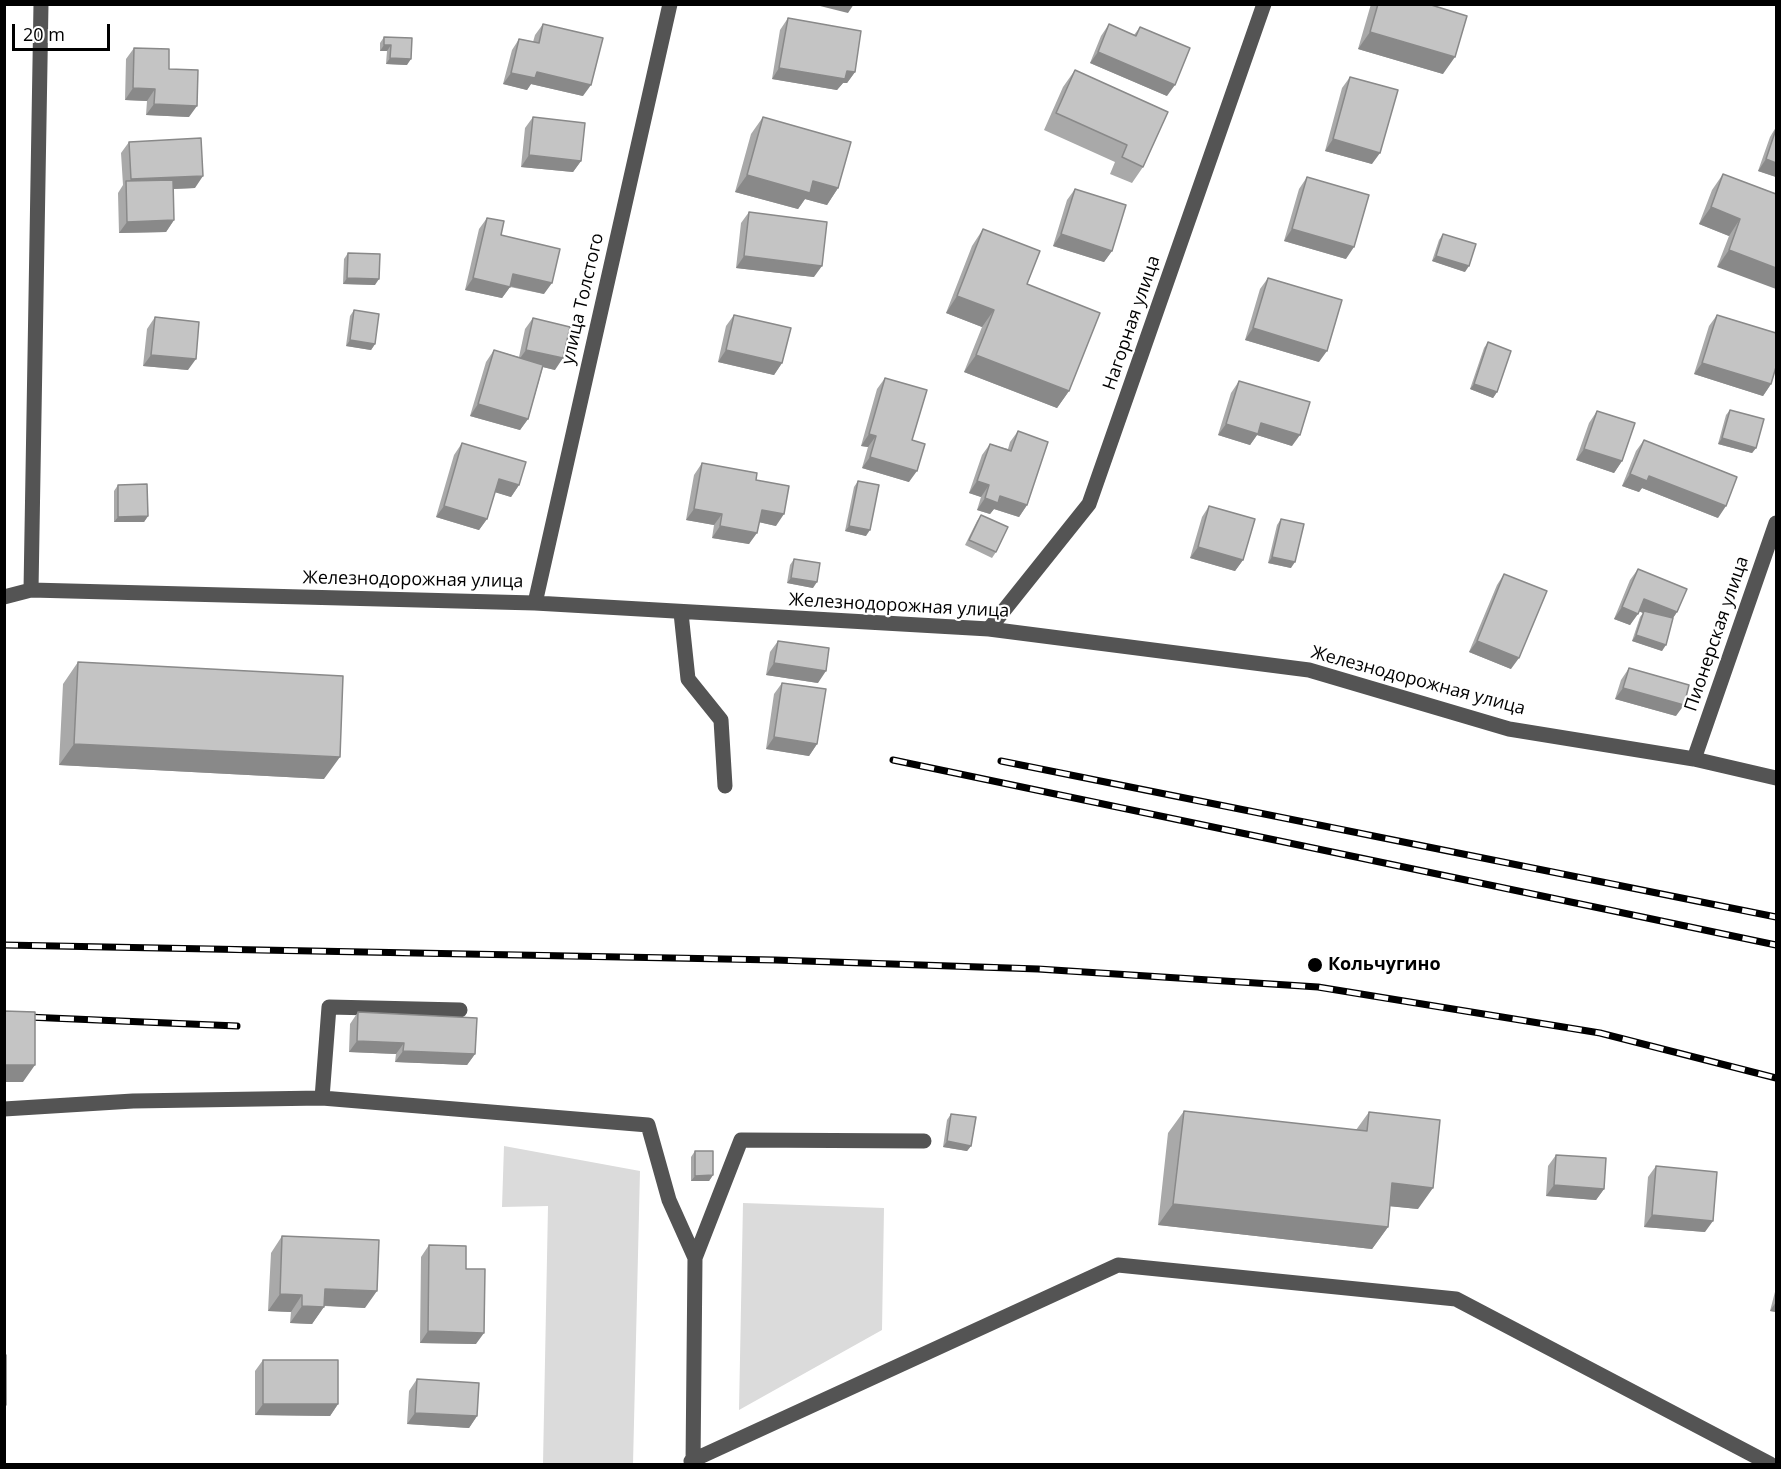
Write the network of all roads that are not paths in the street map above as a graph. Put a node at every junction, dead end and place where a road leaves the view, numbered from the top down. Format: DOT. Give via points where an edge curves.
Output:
graph roads {
  1 [pos="41,4"];
  2 [pos="670,4"];
  3 [pos="1264,4"];
  4 [pos="1776,523"];
  5 [pos="31,590"];
  6 [pos="4,597"];
  7 [pos="535,603"];
  8 [pos="681,613"];
  9 [pos="989,629"];
  10 [pos="1694,759"];
  11 [pos="1776,778"];
  12 [pos="725,786"];
  13 [pos="460,1010"];
  14 [pos="322,1098"];
  15 [pos="4,1109"];
  16 [pos="924,1142"];
  17 [pos="695,1258"];
  18 [pos="692,1463"];
  19 [pos="1770,1464"];
  1 -- 5 [label="street"];
  2 -- 7 [label="street, улица Толстого"];
  3 -- 9 [label="street, Нагорная улица" via="1089,504"];
  4 -- 10 [label="street, Пионерская улица"];
  5 -- 6 [label="street, Железнодорожная улица"];
  5 -- 7 [label="street, Железнодорожная улица"];
  7 -- 8 [label="street, Железнодорожная улица"];
  8 -- 9 [label="street, Железнодорожная улица"];
  8 -- 12 [label="street" via="688,679 720,720"];
  9 -- 10 [label="street, Железнодорожная улица" via="1309,670 1509,729"];
  10 -- 11 [label="street, Железнодорожная улица"];
  13 -- 14 [label="street" via="329,1007"];
  14 -- 15 [label="street" via="133,1101"];
  14 -- 17 [label="street" via="648,1125 669,1200"];
  16 -- 17 [label="street" via="741,1140"];
  17 -- 18 [label="street"];
  18 -- 19 [label="street" via="1118,1265 1456,1299"];
}
